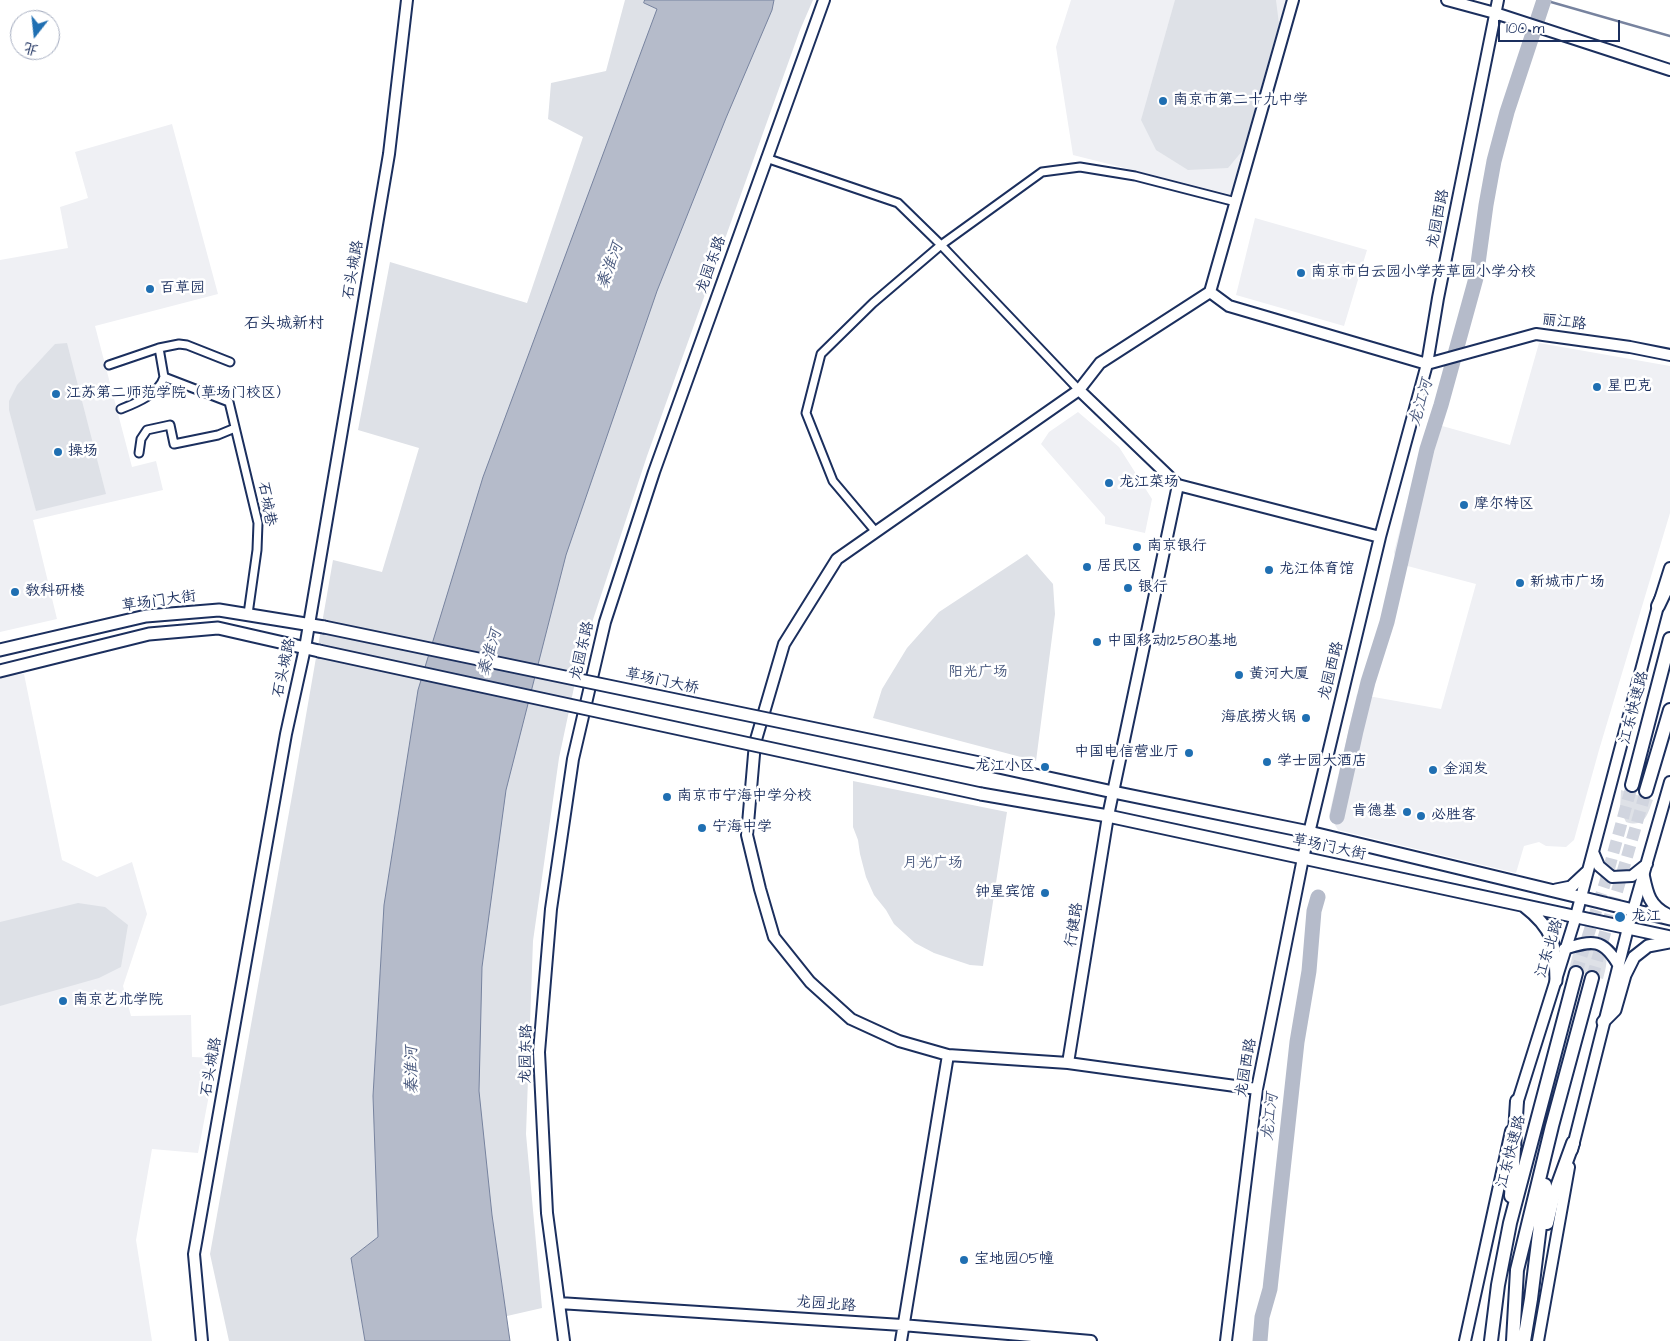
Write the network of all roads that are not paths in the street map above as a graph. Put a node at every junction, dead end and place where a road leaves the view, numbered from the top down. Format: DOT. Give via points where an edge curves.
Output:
graph roads {
  1 [pos="407,0"];
  2 [pos="824,0"];
  3 [pos="1293,0"];
  4 [pos="1447,0"];
  5 [pos="1498,0"];
  6 [pos="1495,13"];
  7 [pos="1670,70"];
  8 [pos="766,158"];
  9 [pos="1236,202"];
  10 [pos="941,245"];
  11 [pos="1210,292"];
  12 [pos="159,348"];
  13 [pos="1670,356"];
  14 [pos="230,362"];
  15 [pos="1427,364"];
  16 [pos="109,365"];
  17 [pos="164,377"];
  18 [pos="1079,390"];
  19 [pos="121,409"];
  20 [pos="235,428"];
  21 [pos="139,453"];
  22 [pos="1178,485"];
  23 [pos="876,532"];
  24 [pos="1380,537"];
  25 [pos="1670,568"];
  26 [pos="1670,581"];
  27 [pos="1658,606"];
  28 [pos="248,614"];
  29 [pos="309,624"];
  30 [pos="324,627"];
  31 [pos="1670,639"];
  32 [pos="305,648"];
  33 [pos="0,650"];
  34 [pos="0,671"];
  35 [pos="1670,710"];
  36 [pos="994,766"];
  37 [pos="1670,782"];
  38 [pos="1632,785"];
  39 [pos="1646,791"];
  40 [pos="1113,792"];
  41 [pos="1108,816"];
  42 [pos="1308,832"];
  43 [pos="1593,852"];
  44 [pos="1303,858"];
  45 [pos="1645,869"];
  46 [pos="1586,873"];
  47 [pos="1553,891"];
  48 [pos="1580,898"];
  49 [pos="1520,904"];
  50 [pos="1633,910"];
  51 [pos="1576,916"];
  52 [pos="1670,917"];
  53 [pos="1628,928"];
  54 [pos="1670,936"];
  55 [pos="1670,942"];
  56 [pos="1564,950"];
  57 [pos="1619,966"];
  58 [pos="1576,973"];
  59 [pos="1592,978"];
  60 [pos="1556,980"];
  61 [pos="1603,1022"];
  62 [pos="948,1055"];
  63 [pos="1068,1063"];
  64 [pos="1258,1090"];
  65 [pos="1517,1101"];
  66 [pos="1552,1126"];
  67 [pos="1573,1143"];
  68 [pos="1510,1223"];
  69 [pos="1531,1298"];
  70 [pos="559,1303"];
  71 [pos="902,1325"];
  72 [pos="1490,1340"];
  73 [pos="202,1341"];
  74 [pos="564,1341"];
  75 [pos="901,1341"];
  76 [pos="1091,1341"];
  77 [pos="1226,1341"];
  78 [pos="1465,1341"];
  79 [pos="1513,1341"];
  80 [pos="1524,1341"];
  81 [pos="1538,1341"];
  1 -- 29 [label="street, 石头城路" via="389,154"];
  2 -- 8 [label="street, 龙园东路"];
  3 -- 9 [label="street"];
  4 -- 6 [label="street"];
  5 -- 6 [label="street, 龙园西路"];
  6 -- 7 [label="street"];
  6 -- 15 [label="street, 龙园西路"];
  8 -- 10 [label="street" via="898,203"];
  8 -- 70 [label="street, 龙园东路" via="604,622 573,759 551,909 540,1052 547,1213"];
  9 -- 10 [label="street" via="1135,176 1080,167 1042,172"];
  9 -- 11 [label="street"];
  10 -- 18 [label="street"];
  10 -- 23 [label="street" via="873,303 821,354 806,413 833,481"];
  11 -- 15 [label="street" via="1229,306"];
  11 -- 18 [label="street" via="1100,362"];
  12 -- 14 [label="street" via="179,344"];
  12 -- 16 [label="street"];
  12 -- 17 [label="street"];
  13 -- 15 [label="street, 丽江路" via="1536,334"];
  15 -- 24 [label="street, 龙园西路"];
  17 -- 19 [label="street" via="157,390"];
  17 -- 20 [label="street, 石城巷" via="229,402"];
  18 -- 22 [label="street"];
  18 -- 23 [label="street"];
  20 -- 21 [label="street" via="174,444 170,425 147,430 141,439"];
  20 -- 28 [label="street, 石城巷" via="258,523"];
  22 -- 24 [label="street"];
  22 -- 40 [label="street, 行健路"];
  23 -- 62 [label="street" via="837,559 784,644 755,743 747,836 774,937 810,982 851,1019 899,1041"];
  24 -- 42 [label="street, 龙园西路"];
  25 -- 27 [label="street, 江东北路"];
  26 -- 27 [label="highway"];
  27 -- 43 [label="street, 江东北路"];
  28 -- 29 [label="main road, 草场门大街"];
  28 -- 33 [label="main road, 草场门大街" via="218,610 146,616"];
  29 -- 30 [label="main road, 草场门大街"];
  29 -- 32 [label="street, 石头城路"];
  30 -- 36 [label="main road, 草场门大桥, bridge"];
  31 -- 38 [label="highway, 江东快速路"];
  32 -- 34 [label="main road, 草场门大街" via="218,628 149,634"];
  32 -- 41 [label="main road, 草场门大街, bridge" via="981,794"];
  32 -- 73 [label="street, 石头城路" via="286,734 194,1254"];
  35 -- 39 [label="highway"];
  36 -- 40 [label="main road, 草场门大街"];
  37 -- 45 [label="street"];
  40 -- 41 [label="street, 行健路"];
  40 -- 42 [label="main road, 草场门大街"];
  41 -- 44 [label="main road, 草场门大街"];
  41 -- 63 [label="street, 行健路"];
  42 -- 44 [label="street, 龙园西路"];
  42 -- 47 [label="main road, 草场门大街"];
  43 -- 45 [label="street" via="1599,866 1612,877 1632,876"];
  43 -- 46 [label="street, 江东北路"];
  44 -- 49 [label="main road, 草场门大街"];
  44 -- 64 [label="street, 龙园西路"];
  45 -- 50 [label="street"];
  45 -- 52 [label="main road" via="1648,898"];
  46 -- 47 [label="main road" via="1571,887"];
  46 -- 48 [label="street, 江东北路"];
  47 -- 48 [label="main road, 草场门大街"];
  48 -- 50 [label="main road, 草场门大街"];
  48 -- 51 [label="street, 江东北路"];
  49 -- 51 [label="main road, 草场门大街"];
  49 -- 60 [label="main road" via="1535,915 1552,937"];
  50 -- 52 [label="main road, 草场门大街"];
  50 -- 53 [label="street"];
  51 -- 53 [label="main road, 草场门大街"];
  51 -- 56 [label="street, 江东北路"];
  53 -- 54 [label="main road, 草场门大街"];
  53 -- 57 [label="street"];
  55 -- 61 [label="main road" via="1648,946 1634,957 1615,1010"];
  56 -- 57 [label="street" via="1598,943 1611,952"];
  56 -- 60 [label="street, 江东北路"];
  57 -- 61 [label="street"];
  58 -- 68 [label="highway, 江东快速路"];
  59 -- 66 [label="highway, 江东快速路"];
  60 -- 65 [label="street, 江东北路"];
  61 -- 67 [label="street"];
  62 -- 63 [label="street"];
  62 -- 71 [label="street"];
  63 -- 64 [label="street"];
  64 -- 77 [label="street, 龙园西路"];
  65 -- 68 [label="highway"];
  65 -- 78 [label="street, 江东北路"];
  66 -- 69 [label="highway"];
  66 -- 79 [label="highway, 江东快速路" via="1517,1270"];
  67 -- 69 [label="highway" via="1553,1198"];
  67 -- 81 [label="street"];
  68 -- 72 [label="highway, 江东快速路"];
  69 -- 80 [label="highway"];
  70 -- 71 [label="street, 龙园北路"];
  70 -- 74 [label="street, 龙园东路"];
  71 -- 75 [label="street"];
  71 -- 76 [label="street, 龙园北路"];
}
